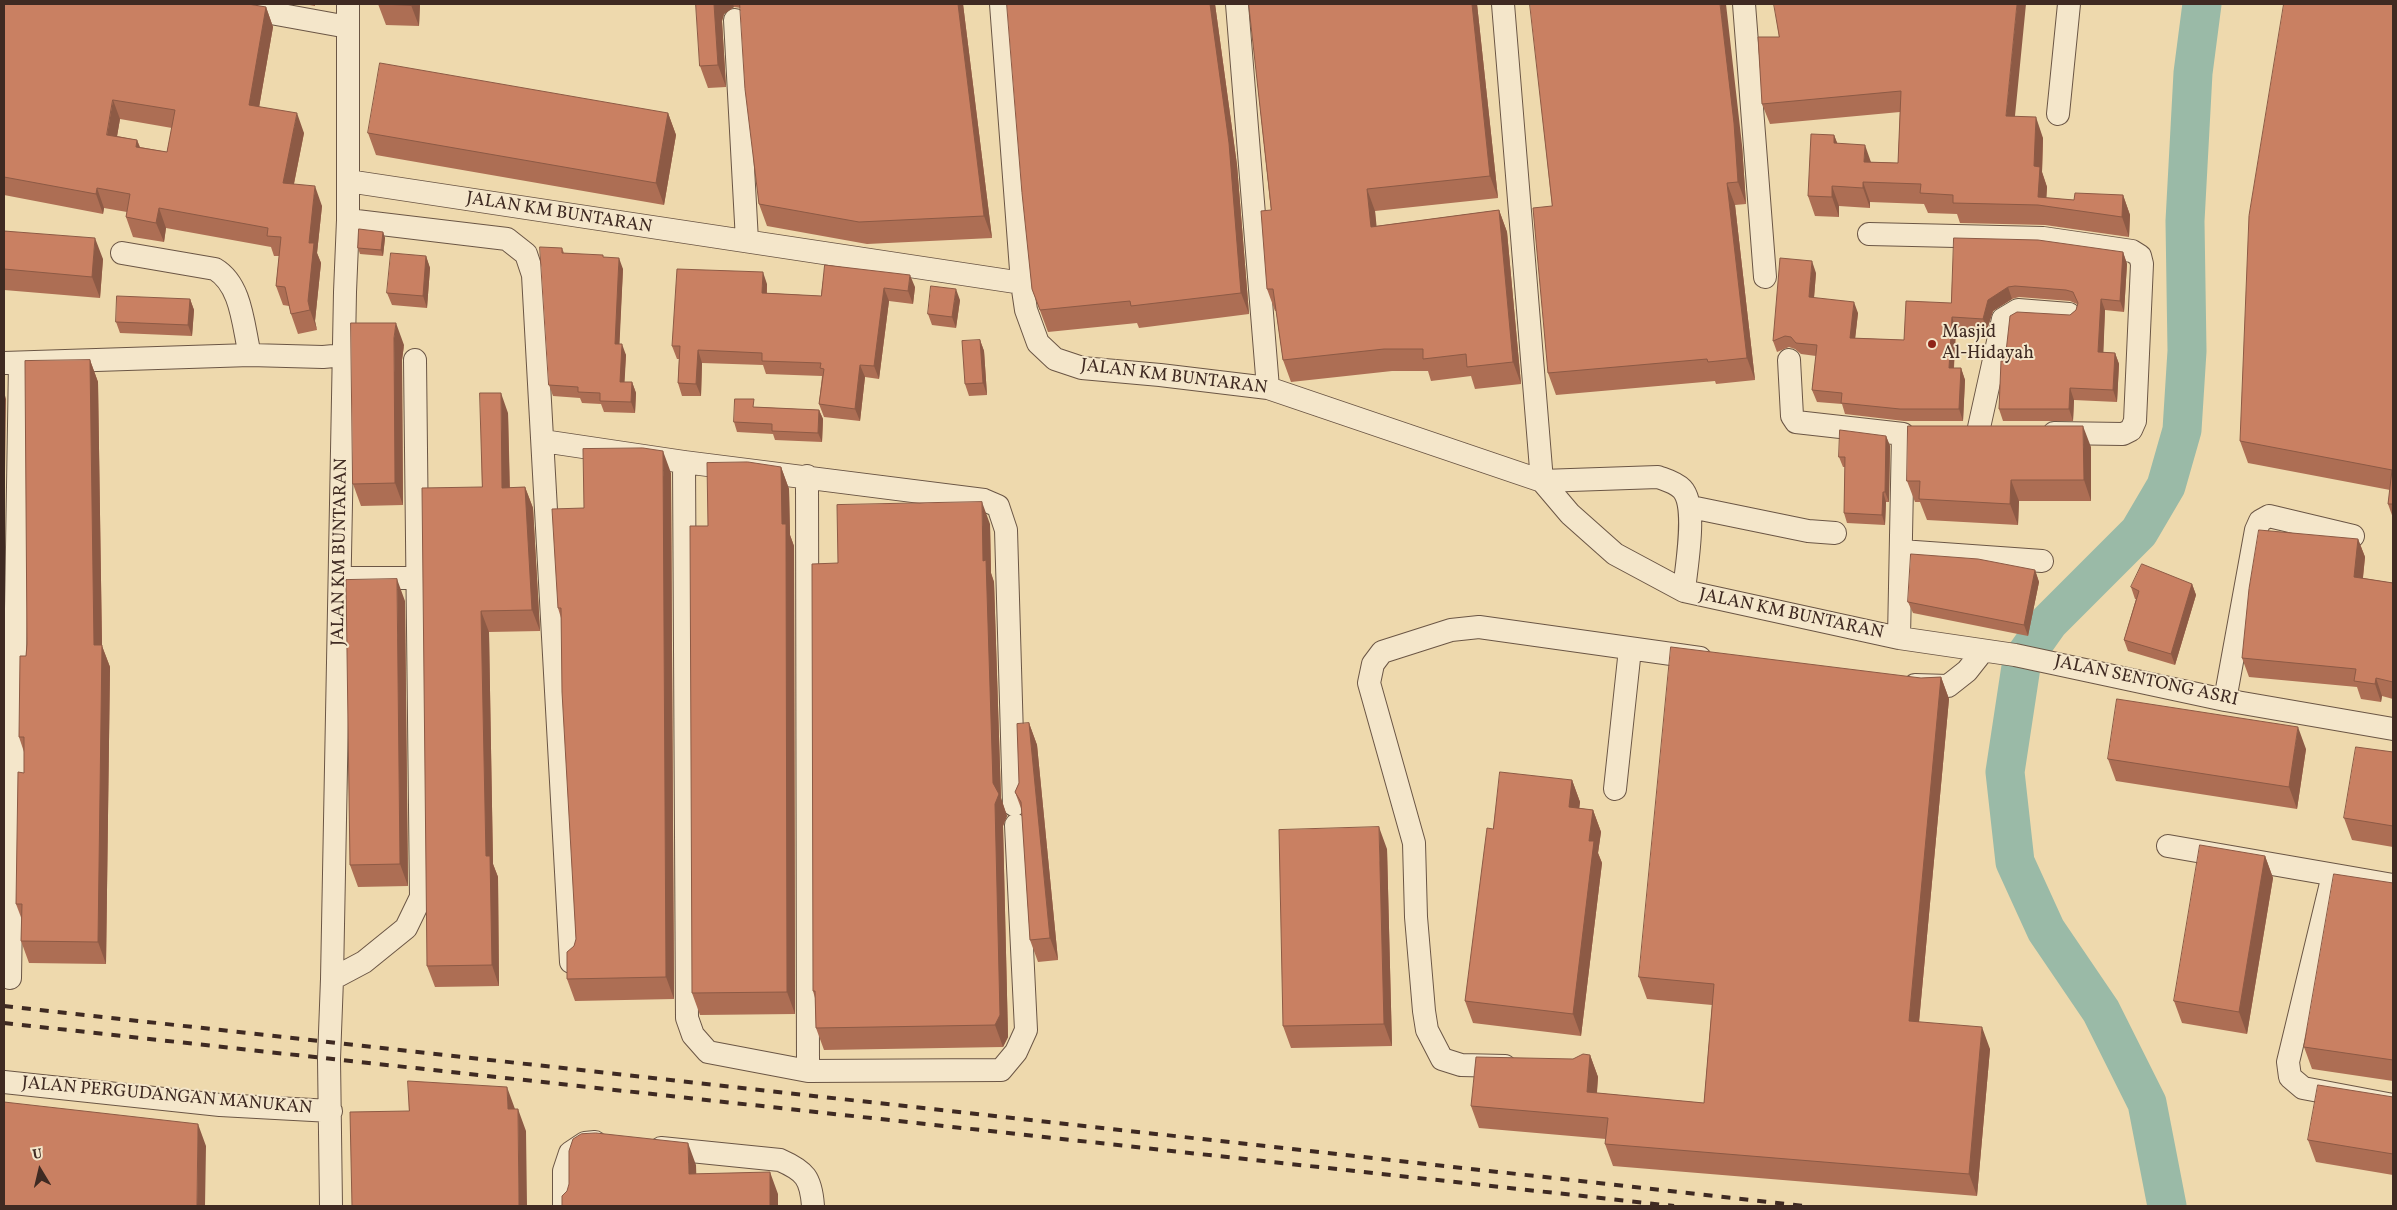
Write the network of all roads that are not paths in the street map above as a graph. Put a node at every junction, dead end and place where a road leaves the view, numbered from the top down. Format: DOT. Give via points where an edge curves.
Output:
graph roads {
  1 [pos="221,4"];
  2 [pos="348,4"];
  3 [pos="1001,4"];
  4 [pos="1237,4"];
  5 [pos="1503,4"];
  6 [pos="1744,4"];
  7 [pos="2069,4"];
  8 [pos="735,20"];
  9 [pos="348,27"];
  10 [pos="2058,114"];
  11 [pos="348,181"];
  12 [pos="348,220"];
  13 [pos="1869,234"];
  14 [pos="747,242"];
  15 [pos="122,253"];
  16 [pos="1765,277"];
  17 [pos="1022,283"];
  18 [pos="2069,314"];
  19 [pos="250,355"];
  20 [pos="345,355"];
  21 [pos="415,360"];
  22 [pos="1789,360"];
  23 [pos="12,363"];
  24 [pos="1268,388"];
  25 [pos="1978,433"];
  26 [pos="2036,433"];
  27 [pos="543,441"];
  28 [pos="684,462"];
  29 [pos="807,476"];
  30 [pos="1542,481"];
  31 [pos="1690,507"];
  32 [pos="1835,533"];
  33 [pos="2353,536"];
  34 [pos="1901,551"];
  35 [pos="2042,561"];
  36 [pos="340,578"];
  37 [pos="418,578"];
  38 [pos="1684,591"];
  39 [pos="1899,638"];
  40 [pos="1630,649"];
  41 [pos="1982,652"];
  42 [pos="1717,660"];
  43 [pos="1892,682"];
  44 [pos="2225,700"];
  45 [pos="2393,729"];
  46 [pos="1615,790"];
  47 [pos="2168,846"];
  48 [pos="2333,875"];
  49 [pos="2393,885"];
  50 [pos="571,962"];
  51 [pos="10,978"];
  52 [pos="332,979"];
  53 [pos="1531,1067"];
  54 [pos="808,1071"];
  55 [pos="4,1082"];
  56 [pos="2393,1105"];
  57 [pos="331,1111"];
  58 [pos="613,1143"];
  59 [pos="642,1146"];
  60 [pos="331,1206"];
  61 [pos="564,1206"];
  62 [pos="813,1206"];
  1 -- 9 [label="street"];
  2 -- 9 [label="street"];
  3 -- 17 [label="street"];
  4 -- 24 [label="street"];
  5 -- 30 [label="street"];
  6 -- 16 [label="street"];
  7 -- 10 [label="street"];
  8 -- 14 [label="street"];
  9 -- 11 [label="street"];
  11 -- 12 [label="street, JALAN KM BUNTARAN"];
  11 -- 14 [label="street, JALAN KM BUNTARAN"];
  12 -- 20 [label="street, JALAN KM BUNTARAN"];
  12 -- 27 [label="street" via="507,238 526,254 533,275"];
  13 -- 26 [label="street" via="2043,238 2132,251 2140,256 2135,421 2131,430 2123,434"];
  14 -- 17 [label="street, JALAN KM BUNTARAN"];
  15 -- 19 [label="street" via="216,269 226,275 235,289"];
  17 -- 24 [label="street, JALAN KM BUNTARAN" via="1026,310 1038,343 1054,359 1082,368"];
  18 -- 25 [label="street" via="2018,310 2003,319"];
  19 -- 20 [label="street"];
  19 -- 23 [label="street"];
  20 -- 36 [label="street, JALAN KM BUNTARAN"];
  21 -- 37 [label="street"];
  22 -- 34 [label="street" via="1792,416 1796,422 1913,434"];
  23 -- 51 [label="street"];
  24 -- 30 [label="street, JALAN KM BUNTARAN"];
  27 -- 28 [label="street"];
  27 -- 50 [label="street"];
  28 -- 29 [label="street"];
  28 -- 54 [label="street" via="687,1018 693,1035 708,1052"];
  29 -- 54 [label="street"];
  29 -- 54 [label="street" via="984,500 998,506 1006,530 1026,1030 1016,1052 1001,1070"];
  30 -- 31 [label="street, JALAN KM BUNTARAN" via="1658,477 1682,489"];
  30 -- 38 [label="street, JALAN KM BUNTARAN" via="1570,514 1615,554"];
  31 -- 32 [label="street" via="1808,531"];
  31 -- 38 [label="street, JALAN KM BUNTARAN"];
  33 -- 44 [label="street" via="2269,516 2260,521"];
  34 -- 35 [label="street"];
  34 -- 39 [label="street"];
  36 -- 37 [label="street"];
  36 -- 52 [label="street, JALAN KM BUNTARAN"];
  37 -- 52 [label="street" via="421,898 406,928 364,962"];
  38 -- 39 [label="street, JALAN KM BUNTARAN"];
  39 -- 41 [label="street, JALAN SENTONG ASRI"];
  40 -- 42 [label="street"];
  40 -- 46 [label="street"];
  40 -- 53 [label="street" via="1479,627 1451,630 1382,652 1373,664 1369,683 1414,842 1416,917 1427,1030 1442,1059 1461,1065"];
  41 -- 43 [label="street" via="1948,686"];
  41 -- 44 [label="street, JALAN SENTONG ASRI" via="2015,655"];
  44 -- 45 [label="street, JALAN SENTONG ASRI"];
  47 -- 48 [label="street"];
  48 -- 49 [label="street"];
  48 -- 56 [label="street" via="2288,1062 2290,1077 2303,1088"];
  52 -- 57 [label="street, JALAN KM BUNTARAN" via="329,1026"];
  55 -- 57 [label="street, JALAN PERGUDANGAN MANUKAN" via="220,1105"];
  57 -- 60 [label="street, JALAN KM BUNTARAN"];
  58 -- 61 [label="street" via="585,1143 570,1153 564,1171"];
  59 -- 62 [label="street" via="780,1160 797,1168 807,1178"];
}
